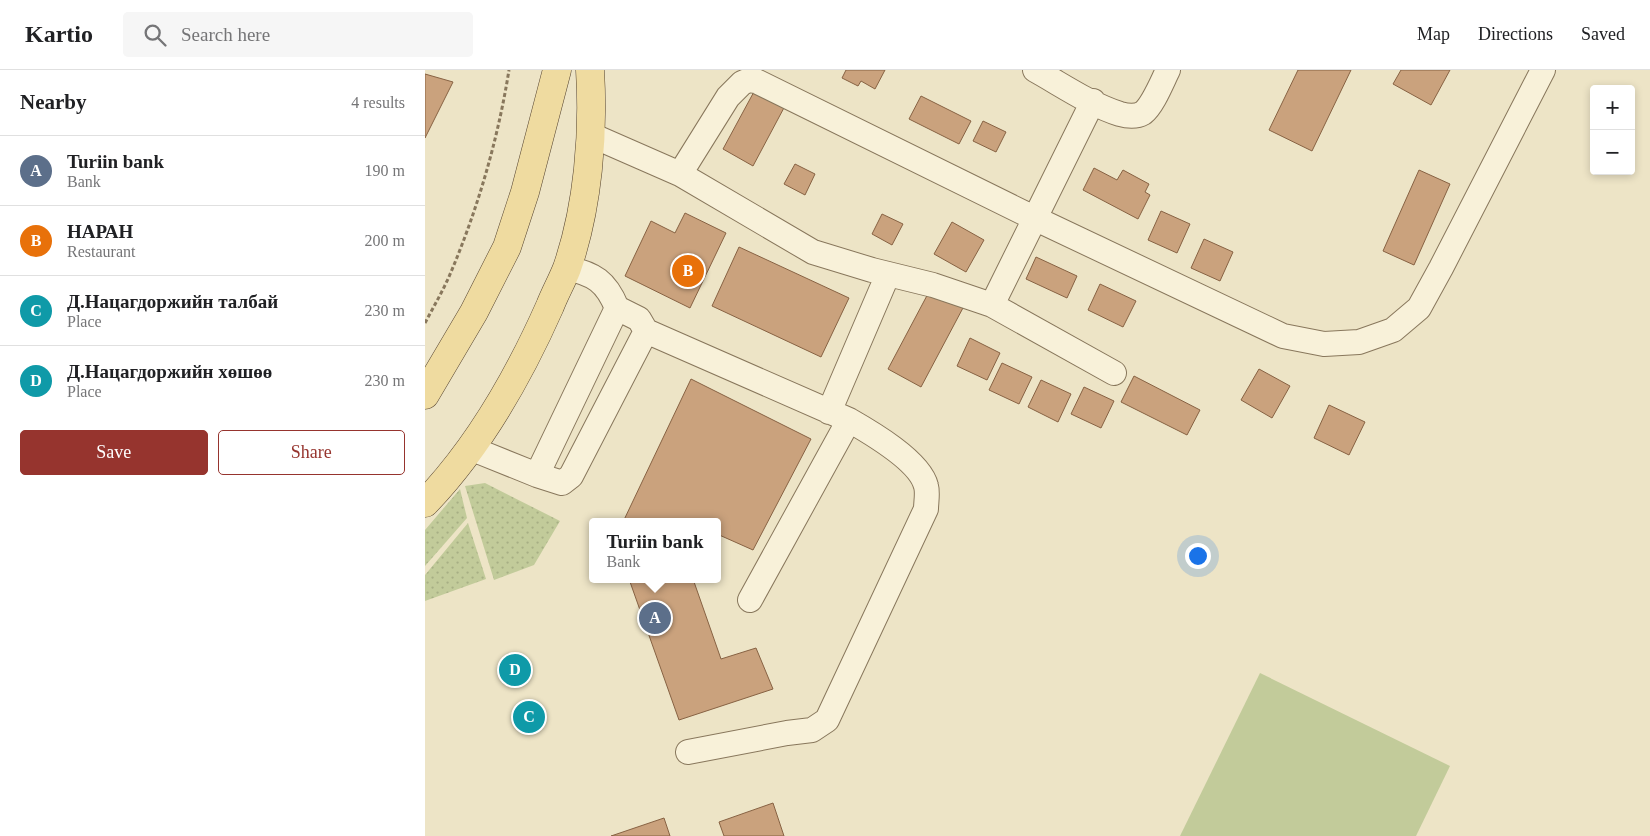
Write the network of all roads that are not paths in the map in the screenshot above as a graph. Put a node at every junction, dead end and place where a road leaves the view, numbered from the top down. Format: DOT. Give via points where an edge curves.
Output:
graph roads {
  1 [pos="557,70"];
  2 [pos="590,70"];
  3 [pos="1035,70"];
  4 [pos="1168,70"];
  5 [pos="1543,70"];
  6 [pos="1093,102"];
  7 [pos="591,134"];
  8 [pos="680,174"];
  9 [pos="1034,218"];
  10 [pos="567,268"];
  11 [pos="888,274"];
  12 [pos="992,305"];
  13 [pos="617,308"];
  14 [pos="646,331"];
  15 [pos="1114,374"];
  16 [pos="425,395"];
  17 [pos="839,416"];
  18 [pos="470,448"];
  19 [pos="537,475"];
  20 [pos="425,503"];
  21 [pos="749,600"];
  22 [pos="688,752"];
  1 -- 16 [label="main road" via="525,192 507,246 474,312"];
  2 -- 7 [label="main road"];
  3 -- 6 [label="street"];
  4 -- 6 [label="street" via="1151,104 1135,116 1121,114"];
  5 -- 9 [label="street" via="1419,308 1393,330 1359,342 1323,344 1283,336"];
  6 -- 9 [label="street"];
  7 -- 8 [label="street"];
  7 -- 10 [label="main road" via="586,182"];
  8 -- 9 [label="street" via="728,97 749,80"];
  8 -- 11 [label="street" via="813,252"];
  9 -- 12 [label="street"];
  10 -- 13 [label="street" via="584,272 602,282"];
  10 -- 18 [label="main road" via="506,392"];
  11 -- 12 [label="street"];
  11 -- 17 [label="street"];
  12 -- 15 [label="street"];
  13 -- 14 [label="street" via="639,319"];
  13 -- 19 [label="street"];
  14 -- 17 [label="street"];
  14 -- 19 [label="street" via="571,476 562,483"];
  17 -- 21 [label="street"];
  17 -- 22 [label="street" via="880,438 917,469 926,485 926,510 827,720 812,730"];
  18 -- 19 [label="street"];
  18 -- 20 [label="main road"];
}
